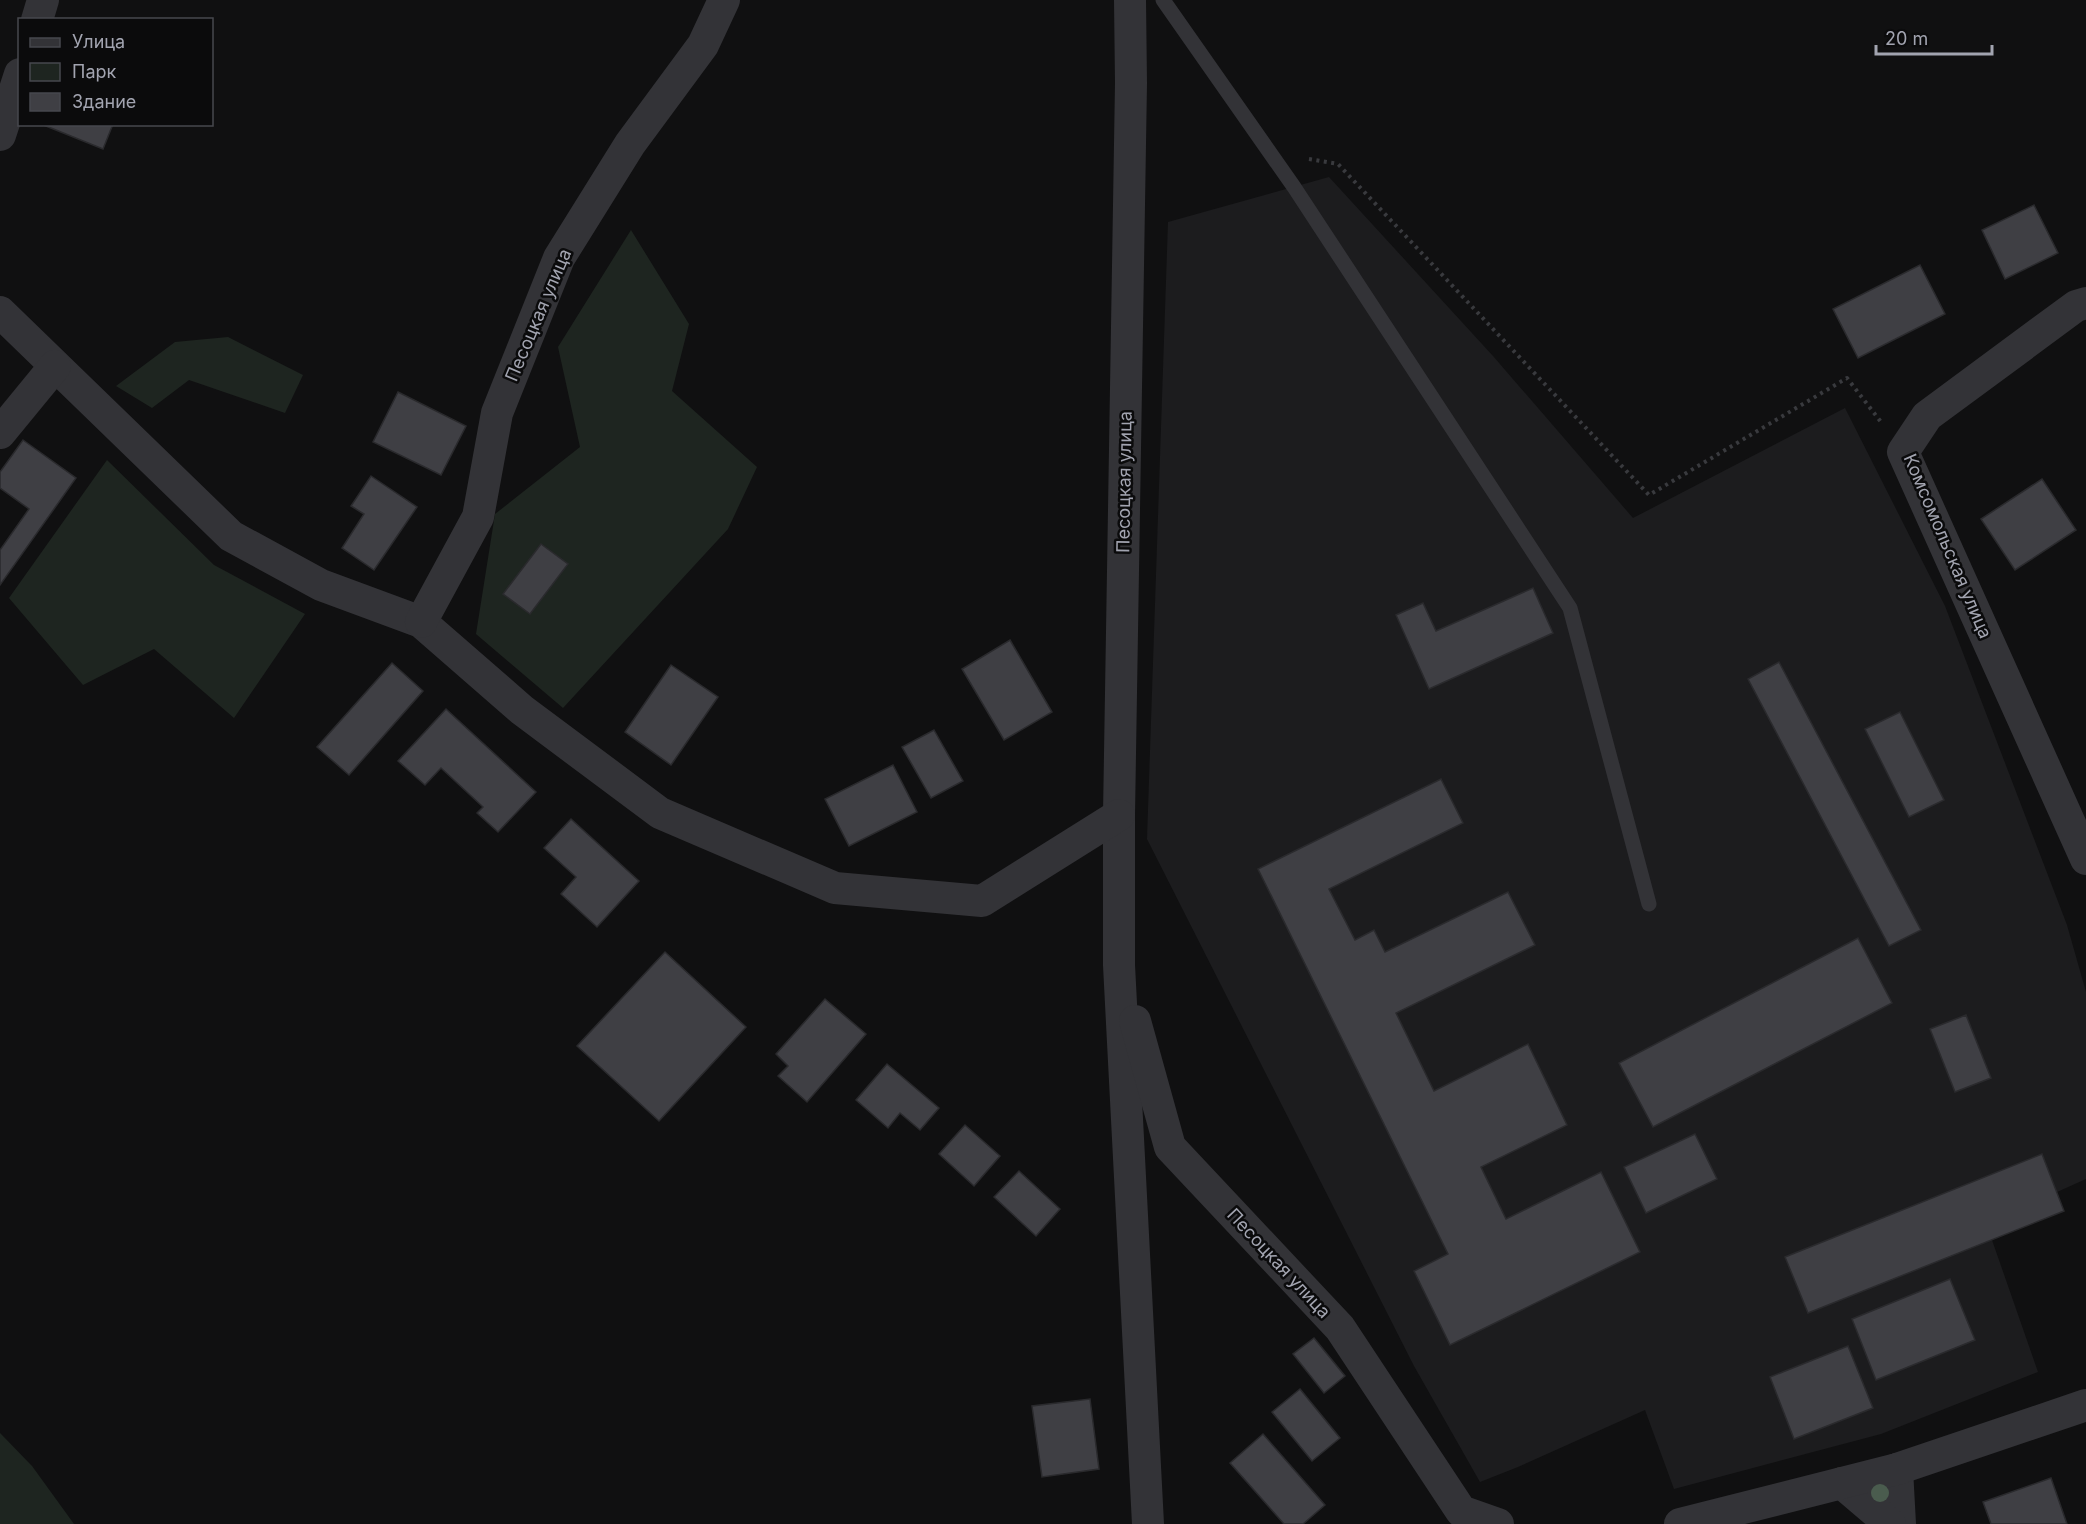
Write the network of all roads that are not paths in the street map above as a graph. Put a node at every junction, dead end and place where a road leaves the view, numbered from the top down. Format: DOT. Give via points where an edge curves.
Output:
graph roads {
  1 [pos="44,0"];
  2 [pos="724,0"];
  3 [pos="1130,0"];
  4 [pos="1162,0"];
  5 [pos="38,18"];
  6 [pos="18,80"];
  7 [pos="0,135"];
  8 [pos="2086,303"];
  9 [pos="0,312"];
  10 [pos="55,366"];
  11 [pos="0,433"];
  12 [pos="420,622"];
  13 [pos="1119,815"];
  14 [pos="2085,850"];
  15 [pos="1649,904"];
  16 [pos="1119,965"];
  17 [pos="2086,1405"];
  18 [pos="1897,1469"];
  19 [pos="1842,1483"];
  20 [pos="1148,1524"];
  21 [pos="1498,1524"];
  22 [pos="1680,1524"];
  23 [pos="1890,1524"];
  24 [pos="1900,1524"];
  1 -- 5 [label="street"];
  2 -- 12 [label="street, Песоцкая улица" via="703,45 630,144 559,258 497,413 478,517"];
  3 -- 13 [label="street, Песоцкая улица"];
  4 -- 15 [label="lane" via="1294,187 1570,608"];
  6 -- 7 [label="street"];
  8 -- 14 [label="street, Комсомольская улица" via="2076,306 1927,416 1903,452"];
  9 -- 10 [label="street"];
  10 -- 11 [label="street"];
  10 -- 12 [label="street" via="231,536 321,585"];
  12 -- 13 [label="street" via="522,710 660,813 836,888 982,901"];
  13 -- 16 [label="street, Песоцкая улица"];
  16 -- 20 [label="street, Песоцкая улица"];
  16 -- 21 [label="street, Песоцкая улица" via="1170,1147 1340,1328 1461,1511"];
  17 -- 18 [label="street"];
  18 -- 19 [label="street"];
  18 -- 24 [label="street"];
  19 -- 22 [label="street"];
  19 -- 23 [label="street"];
}
